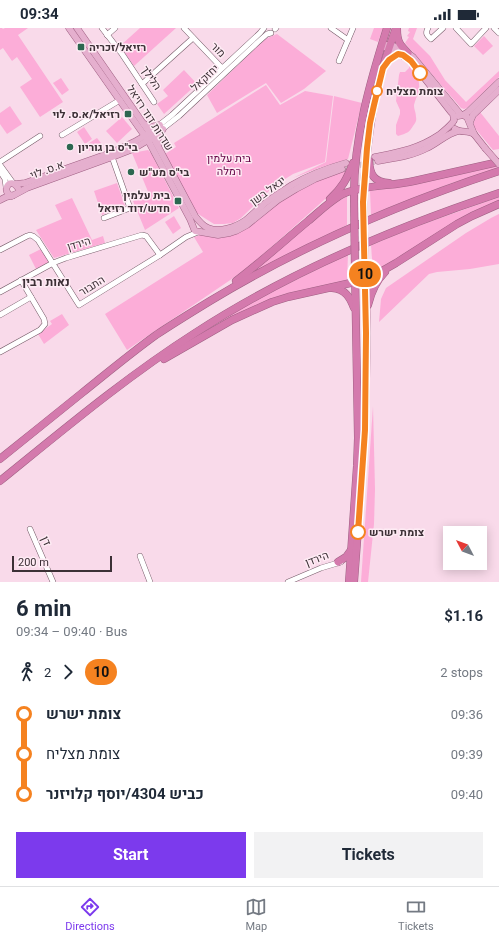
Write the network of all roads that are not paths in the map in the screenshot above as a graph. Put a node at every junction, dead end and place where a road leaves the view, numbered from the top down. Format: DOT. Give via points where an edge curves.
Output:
graph roads {
  1 [pos="69,28"];
  2 [pos="77,28"];
  3 [pos="102,28"];
  4 [pos="115,28"];
  5 [pos="184,28"];
  6 [pos="264,28"];
  7 [pos="331,28"];
  8 [pos="353,28"];
  9 [pos="387,28"];
  10 [pos="396,28"];
  11 [pos="428,28"];
  12 [pos="443,28"];
  13 [pos="456,28"];
  14 [pos="486,28"];
  15 [pos="494,28"];
  16 [pos="274,29"];
  17 [pos="499,33"];
  18 [pos="107,35"];
  19 [pos="193,38"];
  20 [pos="348,40"];
  21 [pos="382,45"];
  22 [pos="389,47"];
  23 [pos="408,53"];
  24 [pos="400,54"];
  25 [pos="339,61"];
  26 [pos="222,68"];
  27 [pos="383,68"];
  28 [pos="499,82"];
  29 [pos="142,84"];
  30 [pos="499,90"];
  31 [pos="120,100"];
  32 [pos="154,102"];
  33 [pos="462,115"];
  34 [pos="454,121"];
  35 [pos="470,123"];
  36 [pos="140,124"];
  37 [pos="162,127"];
  38 [pos="458,131"];
  39 [pos="465,131"];
  40 [pos="474,134"];
  41 [pos="62,135"];
  42 [pos="40,136"];
  43 [pos="148,136"];
  44 [pos="133,146"];
  45 [pos="156,148"];
  46 [pos="367,148"];
  47 [pos="112,155"];
  48 [pos="356,156"];
  49 [pos="0,162"];
  50 [pos="346,163"];
  51 [pos="499,163"];
  52 [pos="0,165"];
  53 [pos="342,169"];
  54 [pos="0,171"];
  55 [pos="499,171"];
  56 [pos="14,184"];
  57 [pos="401,184"];
  58 [pos="6,188"];
  59 [pos="364,191"];
  60 [pos="354,193"];
  61 [pos="499,193"];
  62 [pos="0,194"];
  63 [pos="14,195"];
  64 [pos="0,200"];
  65 [pos="499,204"];
  66 [pos="104,218"];
  67 [pos="202,224"];
  68 [pos="196,230"];
  69 [pos="297,230"];
  70 [pos="0,250"];
  71 [pos="160,255"];
  72 [pos="53,263"];
  73 [pos="396,263"];
  74 [pos="366,279"];
  75 [pos="21,280"];
  76 [pos="355,282"];
  77 [pos="0,292"];
  78 [pos="312,292"];
  79 [pos="31,297"];
  80 [pos="356,314"];
  81 [pos="0,315"];
  82 [pos="170,326"];
  83 [pos="366,333"];
  84 [pos="0,352"];
  85 [pos="118,387"];
  86 [pos="0,459"];
  87 [pos="0,481"];
  88 [pos="30,529"];
  89 [pos="352,549"];
  90 [pos="140,556"];
  91 [pos="353,561"];
  92 [pos="338,562"];
  93 [pos="350,570"];
  94 [pos="53,582"];
  95 [pos="150,582"];
  96 [pos="288,582"];
  97 [pos="349,582"];
  98 [pos="354,582"];
  1 -- 31 [label="main road, שדרות דוד רזיאל"];
  2 -- 36 [label="main road, שדרות דוד רזיאל"];
  3 -- 18 [label="street, הלילך"];
  4 -- 18 [label="street"];
  5 -- 19 [label="street, מור"];
  6 -- 16 [label="street" via="266,31"];
  6 -- 26 [label="street, יחזקאל"];
  7 -- 20 [label="street"];
  8 -- 20 [label="street"];
  9 -- 21 [label="highway"];
  10 -- 22 [label="highway"];
  10 -- 23 [label="highway" via="398,42"];
  11 -- 12 [label="street" via="426,34 431,39"];
  13 -- 14 [label="street" via="471,44"];
  15 -- 17 [label="street"];
  16 -- 37 [label="street, יחזקאל" via="185,110"];
  18 -- 29 [label="street, הלילך"];
  19 -- 26 [label="street, מור"];
  19 -- 29 [label="street"];
  20 -- 25 [label="street"];
  21 -- 22 [label="main road"];
  21 -- 48 [label="highway" via="366,99"];
  22 -- 23 [label="main road" via="400,48"];
  22 -- 24 [label="main road"];
  22 -- 27 [label="highway"];
  23 -- 33 [label="main road"];
  24 -- 27 [label="highway" via="391,58"];
  24 -- 34 [label="main road" via="415,66 453,114"];
  26 -- 37 [label="street, יחזקאל"];
  27 -- 46 [label="highway"];
  28 -- 33 [label="main road"];
  29 -- 32 [label="street, הלילך"];
  30 -- 35 [label="main road" via="472,115"];
  31 -- 36 [label="main road, שדרות דוד רזיאל"];
  31 -- 41 [label="street, שדרות דוד רזיאל"];
  33 -- 34 [label="main road" via="457,116"];
  33 -- 35 [label="main road" via="468,117"];
  34 -- 38 [label="main road" via="454,127"];
  34 -- 38 [label="main road" via="422,145 376,159 420,152"];
  35 -- 39 [label="main road"];
  35 -- 40 [label="main road"];
  36 -- 37 [label="main road"];
  36 -- 43 [label="main road, שדרות דוד רזיאל"];
  36 -- 44 [label="main road"];
  37 -- 43 [label="street, יחזקאל"];
  37 -- 45 [label="main road"];
  38 -- 39 [label="main road"];
  39 -- 40 [label="main road"];
  40 -- 51 [label="main road, bridge"];
  42 -- 49 [label="street"];
  43 -- 44 [label="main road, א.ס. לוי"];
  43 -- 45 [label="main road, שדרות דוד רזיאל"];
  44 -- 45 [label="main road"];
  44 -- 47 [label="main road, א.ס. לוי"];
  45 -- 67 [label="main road, שדרות דוד רזיאל"];
  45 -- 68 [label="main road, שדרות דוד רזיאל"];
  46 -- 57 [label="highway" via="370,169 374,177 385,183"];
  46 -- 59 [label="highway"];
  47 -- 56 [label="main road, א.ס. לוי" via="25,183"];
  47 -- 63 [label="main road, א.ס. לוי"];
  47 -- 66 [label="street" via="130,208"];
  48 -- 60 [label="highway"];
  48 -- 69 [label="highway" via="340,189"];
  50 -- 67 [label="main road, יגאל בשן" via="294,184 234,226 218,230"];
  51 -- 57 [label="highway"];
  52 -- 56 [label="street"];
  53 -- 68 [label="main road, יגאל בשן" via="296,189 236,231 218,235"];
  54 -- 58 [label="street" via="5,179"];
  55 -- 82 [label="highway" via="365,220 331,236 236,285"];
  56 -- 58 [label="main road" via="9,184"];
  56 -- 63 [label="main road" via="18,188"];
  57 -- 59 [label="highway"];
  58 -- 62 [label="main road"];
  58 -- 63 [label="main road" via="7,193"];
  59 -- 60 [label="highway"];
  59 -- 74 [label="highway, bridge"];
  60 -- 69 [label="highway" via="346,193 337,198"];
  60 -- 76 [label="highway, bridge"];
  61 -- 85 [label="highway" via="428,218 330,259 196,332"];
  63 -- 64 [label="main road, א.ס. לוי"];
  65 -- 73 [label="highway" via="440,233"];
  67 -- 68 [label="main road" via="203,229"];
  67 -- 68 [label="main road" via="196,222"];
  68 -- 71 [label="street, התבור"];
  69 -- 82 [label="highway" via="243,276"];
  70 -- 72 [label="street, התבור" via="30,235 38,240"];
  71 -- 72 [label="street, הירדן" via="146,236 142,235"];
  71 -- 72 [label="street, התבור" via="79,305"];
  72 -- 75 [label="street, הירדן"];
  73 -- 74 [label="highway"];
  73 -- 83 [label="highway" via="375,285 368,308"];
  74 -- 76 [label="highway"];
  74 -- 83 [label="highway"];
  75 -- 77 [label="street, הירדן"];
  75 -- 79 [label="street"];
  76 -- 78 [label="highway"];
  76 -- 80 [label="highway"];
  78 -- 80 [label="highway" via="330,288 341,290 350,298"];
  78 -- 85 [label="highway" via="272,302 243,315"];
  79 -- 81 [label="street"];
  79 -- 84 [label="street" via="44,319 44,326"];
  80 -- 89 [label="highway" via="358,438"];
  82 -- 86 [label="highway" via="114,367"];
  83 -- 91 [label="highway" via="365,430 359,518"];
  85 -- 87 [label="highway"];
  88 -- 94 [label="street, דן"];
  89 -- 91 [label="highway"];
  89 -- 92 [label="highway"];
  90 -- 95 [label="street"];
  91 -- 92 [label="street, הירדן"];
  91 -- 93 [label="highway"];
  91 -- 98 [label="highway"];
  92 -- 93 [label="highway"];
  92 -- 96 [label="street, הירדן"];
  93 -- 97 [label="highway"];
}
